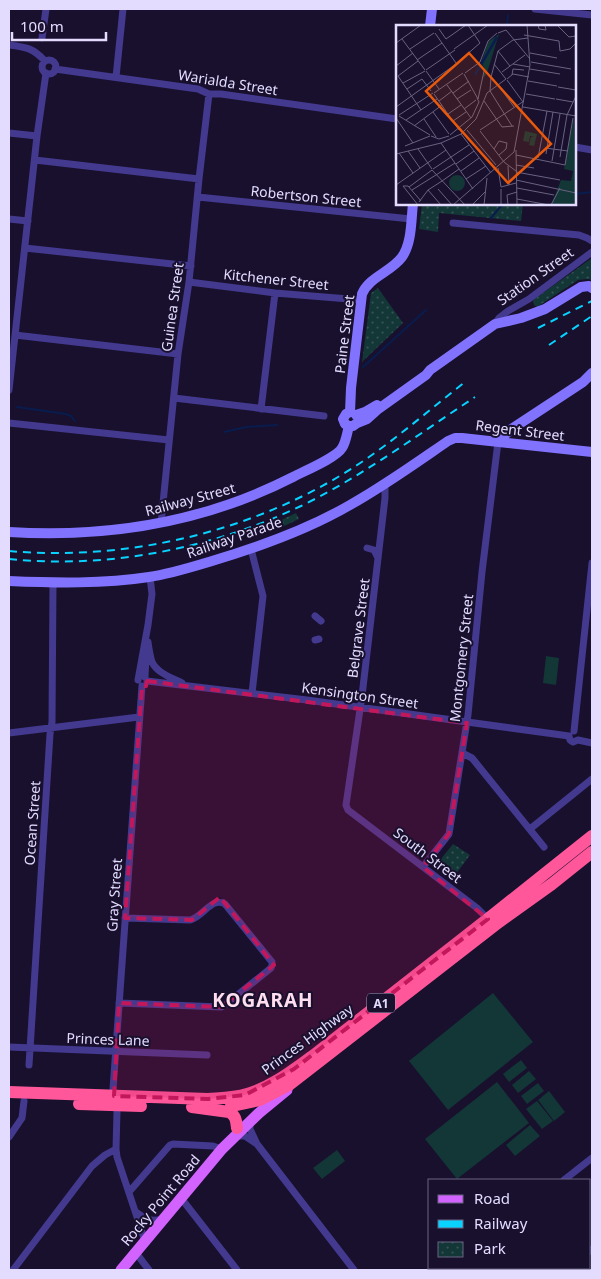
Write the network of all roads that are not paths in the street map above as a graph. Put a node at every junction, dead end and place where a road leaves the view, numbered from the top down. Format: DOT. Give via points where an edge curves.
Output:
graph roads {
  1 [pos="46,9"];
  2 [pos="123,9"];
  3 [pos="432,9"];
  4 [pos="535,9"];
  5 [pos="592,15"];
  6 [pos="430,25"];
  7 [pos="42,38"];
  8 [pos="9,45"];
  9 [pos="45,61"];
  10 [pos="55,69"];
  11 [pos="46,73"];
  12 [pos="116,77"];
  13 [pos="209,94"];
  14 [pos="396,119"];
  15 [pos="9,133"];
  16 [pos="37,136"];
  17 [pos="576,147"];
  18 [pos="592,150"];
  19 [pos="35,160"];
  20 [pos="199,179"];
  21 [pos="198,198"];
  22 [pos="413,205"];
  23 [pos="9,219"];
  24 [pos="411,219"];
  25 [pos="28,221"];
  26 [pos="453,223"];
  27 [pos="592,241"];
  28 [pos="25,248"];
  29 [pos="592,252"];
  30 [pos="190,266"];
  31 [pos="189,282"];
  32 [pos="592,288"];
  33 [pos="275,293"];
  34 [pos="529,299"];
  35 [pos="361,300"];
  36 [pos="519,304"];
  37 [pos="533,314"];
  38 [pos="521,318"];
  39 [pos="495,324"];
  40 [pos="15,335"];
  41 [pos="178,354"];
  42 [pos="592,373"];
  43 [pos="9,390"];
  44 [pos="174,398"];
  45 [pos="261,408"];
  46 [pos="324,416"];
  47 [pos="353,419"];
  48 [pos="9,423"];
  49 [pos="169,440"];
  50 [pos="498,442"];
  51 [pos="446,443"];
  52 [pos="592,452"];
  53 [pos="385,483"];
  54 [pos="161,523"];
  55 [pos="9,532"];
  56 [pos="367,548"];
  57 [pos="251,549"];
  58 [pos="378,559"];
  59 [pos="592,563"];
  60 [pos="150,577"];
  61 [pos="9,581"];
  62 [pos="53,583"];
  63 [pos="315,616"];
  64 [pos="321,621"];
  65 [pos="148,625"];
  66 [pos="148,642"];
  67 [pos="143,681"];
  68 [pos="188,686"];
  69 [pos="252,693"];
  70 [pos="360,707"];
  71 [pos="140,717"];
  72 [pos="467,723"];
  73 [pos="51,728"];
  74 [pos="9,733"];
  75 [pos="575,736"];
  76 [pos="592,741"];
  77 [pos="462,753"];
  78 [pos="592,779"];
  79 [pos="346,805"];
  80 [pos="530,829"];
  81 [pos="592,836"];
  82 [pos="544,847"];
  83 [pos="592,852"];
  84 [pos="423,867"];
  85 [pos="125,918"];
  86 [pos="491,923"];
  87 [pos="119,1004"];
  88 [pos="9,1047"];
  89 [pos="30,1048"];
  90 [pos="116,1052"];
  91 [pos="207,1055"];
  92 [pos="318,1063"];
  93 [pos="29,1065"];
  94 [pos="263,1088"];
  95 [pos="9,1092"];
  96 [pos="9,1101"];
  97 [pos="24,1101"];
  98 [pos="115,1101"];
  99 [pos="253,1102"];
  100 [pos="192,1107"];
  101 [pos="250,1121"];
  102 [pos="236,1132"];
  103 [pos="9,1136"];
  104 [pos="257,1144"];
  105 [pos="116,1149"];
  106 [pos="222,1150"];
  107 [pos="592,1158"];
  108 [pos="565,1179"];
  109 [pos="129,1192"];
  110 [pos="181,1198"];
  111 [pos="136,1212"];
  112 [pos="164,1219"];
  113 [pos="145,1241"];
  114 [pos="136,1253"];
  115 [pos="13,1270"];
  116 [pos="121,1270"];
  117 [pos="149,1270"];
  118 [pos="238,1270"];
  119 [pos="354,1270"];
  1 -- 7 [label="street"];
  2 -- 12 [label="street"];
  3 -- 6 [label="main road"];
  4 -- 5 [label="street"];
  8 -- 9 [label="street" via="35,51"];
  9 -- 10 [label="street" via="53,62"];
  9 -- 11 [label="street" via="42,66"];
  10 -- 11 [label="street"];
  10 -- 12 [label="street, Warialda Street"];
  11 -- 16 [label="street"];
  12 -- 13 [label="street, Warialda Street" via="198,89"];
  13 -- 14 [label="street, Warialda Street"];
  13 -- 20 [label="street, Guinea Street"];
  15 -- 16 [label="street"];
  16 -- 19 [label="street"];
  17 -- 18 [label="street"];
  19 -- 20 [label="street"];
  19 -- 25 [label="street"];
  20 -- 21 [label="street, Guinea Street"];
  21 -- 24 [label="street, Robertson Street"];
  21 -- 30 [label="street, Guinea Street"];
  22 -- 24 [label="main road, Paine Street"];
  23 -- 25 [label="street"];
  24 -- 35 [label="main road, Paine Street" via="402,256 366,287"];
  25 -- 28 [label="street"];
  26 -- 27 [label="street" via="579,235"];
  28 -- 30 [label="street"];
  28 -- 40 [label="street"];
  29 -- 34 [label="street, Station Street"];
  30 -- 31 [label="street, Guinea Street"];
  31 -- 33 [label="street, Kitchener Street"];
  31 -- 41 [label="street, Guinea Street"];
  32 -- 37 [label="main road, Station Street" via="581,287"];
  33 -- 35 [label="street, Kitchener Street"];
  33 -- 45 [label="street"];
  34 -- 36 [label="street, Station Street"];
  34 -- 37 [label="street"];
  35 -- 47 [label="main road, Paine Street"];
  36 -- 38 [label="street"];
  36 -- 39 [label="street, Station Street"];
  37 -- 38 [label="main road, Station Street"];
  38 -- 39 [label="main road, Station Street"];
  39 -- 47 [label="main road, Station Street" via="367,419"];
  40 -- 41 [label="street"];
  40 -- 43 [label="street"];
  41 -- 44 [label="street, Guinea Street"];
  42 -- 50 [label="main road" via="510,430"];
  44 -- 45 [label="street"];
  44 -- 49 [label="street, Guinea Street"];
  45 -- 46 [label="street"];
  47 -- 54 [label="main road, Railway Street" via="344,445 338,452 292,478 241,500"];
  48 -- 49 [label="street"];
  49 -- 54 [label="street, Guinea Street"];
  50 -- 51 [label="main road, Regent Street" via="462,438"];
  50 -- 52 [label="main road, Regent Street"];
  50 -- 72 [label="street, Montgomery Street"];
  51 -- 53 [label="main road, Railway Parade"];
  53 -- 57 [label="main road, Railway Parade" via="340,511"];
  53 -- 58 [label="street, Belgrave Street"];
  54 -- 55 [label="main road, Railway Street" via="94,532"];
  56 -- 58 [label="street" via="374,550"];
  57 -- 60 [label="main road, Railway Parade"];
  57 -- 69 [label="street" via="263,596"];
  58 -- 70 [label="street, Belgrave Street"];
  59 -- 75 [label="street"];
  60 -- 62 [label="main road, Railway Parade"];
  60 -- 65 [label="street, Gray Street" via="152,594"];
  61 -- 62 [label="main road, Railway Parade"];
  62 -- 73 [label="street, Ocean Street"];
  63 -- 64 [label="street"];
  65 -- 66 [label="street, Gray Street"];
  65 -- 67 [label="street, Gray Street"];
  66 -- 67 [label="street, Gray Street"];
  66 -- 68 [label="street" via="156,668"];
  67 -- 68 [label="street, Kensington Street"];
  67 -- 71 [label="street, Gray Street"];
  68 -- 69 [label="street, Kensington Street"];
  69 -- 70 [label="street, Kensington Street"];
  70 -- 72 [label="street, Kensington Street"];
  70 -- 79 [label="street, Belgrave Street"];
  71 -- 73 [label="street"];
  71 -- 85 [label="street, Gray Street"];
  72 -- 75 [label="street, Kensington Street"];
  72 -- 77 [label="street, Montgomery Street"];
  73 -- 74 [label="street"];
  73 -- 89 [label="street, Ocean Street"];
  75 -- 76 [label="street, Kensington Street"];
  77 -- 80 [label="street" via="472,758"];
  77 -- 84 [label="street, Montgomery Street" via="449,834"];
  78 -- 80 [label="street"];
  79 -- 84 [label="street, South Street" via="352,814"];
  80 -- 82 [label="street"];
  81 -- 86 [label="highway, Princes Highway / A1"];
  83 -- 86 [label="highway, Princes Highway / A1" via="552,884"];
  84 -- 86 [label="street, South Street" via="477,908"];
  85 -- 87 [label="street, Gray Street"];
  85 -- 87 [label="street" via="190,920 221,901 272,965 221,1007"];
  86 -- 92 [label="highway, Princes Highway / A1"];
  86 -- 94 [label="highway, Princes Highway / A1" via="278,1081"];
  87 -- 90 [label="street, Gray Street"];
  88 -- 89 [label="street, Princes Lane"];
  89 -- 90 [label="street, Princes Lane"];
  89 -- 93 [label="street, Ocean Street"];
  90 -- 91 [label="street, Princes Lane"];
  90 -- 98 [label="street, Gray Street"];
  92 -- 99 [label="highway, Princes Highway / A1" via="280,1091"];
  92 -- 101 [label="main road, Rocky Point Road" via="310,1074"];
  94 -- 98 [label="highway, Princes Highway / A1" via="226,1098"];
  94 -- 99 [label="main road, Rocky Point Road"];
  95 -- 98 [label="highway, Princes Highway / A1"];
  96 -- 97 [label="highway, Princes Highway / A1"];
  97 -- 98 [label="highway, Princes Highway / A1"];
  97 -- 103 [label="street" via="22,1118"];
  98 -- 100 [label="highway, Princes Highway / A1"];
  98 -- 105 [label="street, Gray Street"];
  99 -- 100 [label="highway, Princes Highway / A1"];
  99 -- 102 [label="main road, Rocky Point Road"];
  100 -- 102 [label="highway" via="229,1112 235,1116"];
  101 -- 102 [label="main road, Rocky Point Road"];
  101 -- 104 [label="street"];
  102 -- 104 [label="street"];
  102 -- 106 [label="main road, Rocky Point Road"];
  104 -- 119 [label="street"];
  105 -- 109 [label="street, Gray Street"];
  105 -- 115 [label="street" via="92,1166"];
  106 -- 109 [label="street" via="213,1146 170,1145"];
  106 -- 110 [label="main road, Rocky Point Road"];
  107 -- 108 [label="street"];
  109 -- 111 [label="street, Gray Street"];
  110 -- 112 [label="main road, Rocky Point Road"];
  110 -- 118 [label="street"];
  111 -- 112 [label="street" via="149,1221"];
  111 -- 113 [label="street, Gray Street"];
  112 -- 113 [label="main road, Rocky Point Road"];
  113 -- 114 [label="main road, Rocky Point Road"];
  114 -- 116 [label="main road, Rocky Point Road"];
  114 -- 117 [label="street"];
}
